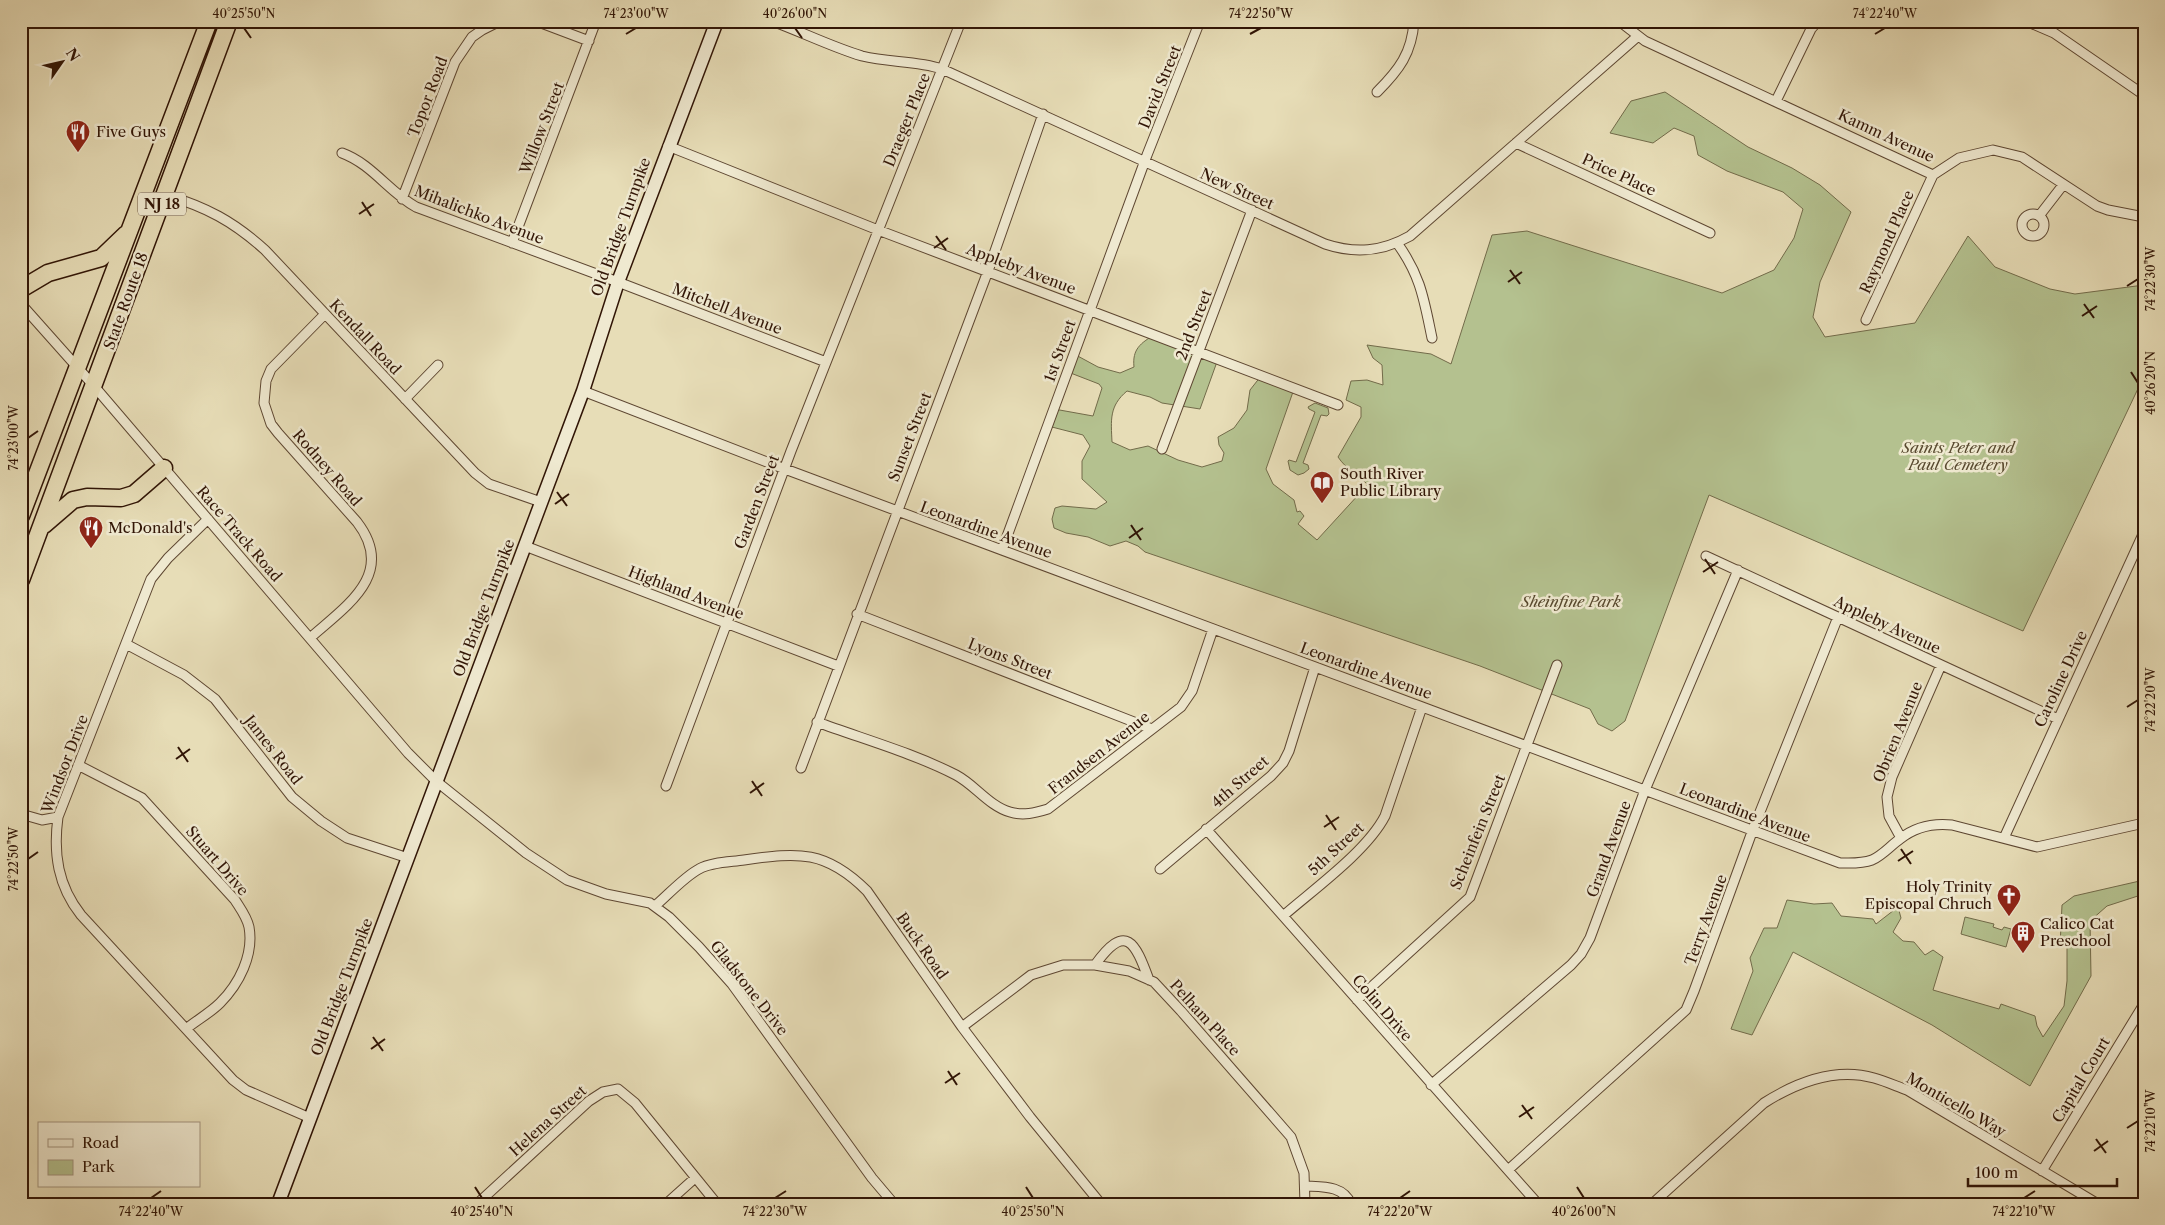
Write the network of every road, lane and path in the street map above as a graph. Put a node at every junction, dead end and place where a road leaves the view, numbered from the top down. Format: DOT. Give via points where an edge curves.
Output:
graph roads {
  1 [pos="209,21"];
  2 [pos="229,21"];
  3 [pos="500,21"];
  4 [pos="536,21"];
  5 [pos="596,21"];
  6 [pos="717,21"];
  7 [pos="772,21"];
  8 [pos="961,21"];
  9 [pos="1200,21"];
  10 [pos="1414,21"];
  11 [pos="1619,21"];
  12 [pos="1803,21"];
  13 [pos="1818,21"];
  14 [pos="2026,21"];
  15 [pos="1811,29"];
  16 [pos="1638,36"];
  17 [pos="589,41"];
  18 [pos="942,69"];
  19 [pos="1377,92"];
  20 [pos="2144,96"];
  21 [pos="1776,101"];
  22 [pos="1044,114"];
  23 [pos="1516,142"];
  24 [pos="668,146"];
  25 [pos="342,154"];
  26 [pos="1145,162"];
  27 [pos="1933,175"];
  28 [pos="2064,185"];
  29 [pos="166,194"];
  30 [pos="402,199"];
  31 [pos="1252,210"];
  32 [pos="2039,216"];
  33 [pos="2144,217"];
  34 [pos="878,230"];
  35 [pos="129,231"];
  36 [pos="1710,233"];
  37 [pos="1397,243"];
  38 [pos="512,244"];
  39 [pos="988,271"];
  40 [pos="618,282"];
  41 [pos="21,289"];
  42 [pos="22,306"];
  43 [pos="1090,310"];
  44 [pos="326,314"];
  45 [pos="1866,320"];
  46 [pos="1432,338"];
  47 [pos="1199,352"];
  48 [pos="826,362"];
  49 [pos="438,365"];
  50 [pos="78,368"];
  51 [pos="94,386"];
  52 [pos="583,391"];
  53 [pos="405,398"];
  54 [pos="1338,405"];
  55 [pos="1162,449"];
  56 [pos="164,468"];
  57 [pos="785,469"];
  58 [pos="541,502"];
  59 [pos="897,511"];
  60 [pos="21,516"];
  61 [pos="208,519"];
  62 [pos="42,527"];
  63 [pos="2144,532"];
  64 [pos="525,546"];
  65 [pos="1002,550"];
  66 [pos="1706,556"];
  67 [pos="1738,570"];
  68 [pos="21,580"];
  69 [pos="857,614"];
  70 [pos="1838,617"];
  71 [pos="726,624"];
  72 [pos="1213,629"];
  73 [pos="310,638"];
  74 [pos="126,644"];
  75 [pos="1941,664"];
  76 [pos="838,666"];
  77 [pos="1557,666"];
  78 [pos="1316,667"];
  79 [pos="1422,707"];
  80 [pos="2058,719"];
  81 [pos="817,722"];
  82 [pos="1152,729"];
  83 [pos="1527,746"];
  84 [pos="78,765"];
  85 [pos="801,768"];
  86 [pos="436,781"];
  87 [pos="666,786"];
  88 [pos="1645,790"];
  89 [pos="21,814"];
  90 [pos="58,817"];
  91 [pos="2144,823"];
  92 [pos="1206,829"];
  93 [pos="1752,832"];
  94 [pos="1901,838"];
  95 [pos="2004,838"];
  96 [pos="408,858"];
  97 [pos="1160,869"];
  98 [pos="655,906"];
  99 [pos="1283,916"];
  100 [pos="1095,965"];
  101 [pos="1149,980"];
  102 [pos="1357,1000"];
  103 [pos="2144,1004"];
  104 [pos="962,1027"];
  105 [pos="186,1029"];
  106 [pos="1431,1085"];
  107 [pos="310,1118"];
  108 [pos="1508,1170"];
  109 [pos="2042,1171"];
  110 [pos="695,1178"];
  111 [pos="1305,1186"];
  112 [pos="278,1204"];
  113 [pos="477,1204"];
  114 [pos="666,1204"];
  115 [pos="717,1204"];
  116 [pos="894,1204"];
  117 [pos="1101,1204"];
  118 [pos="1305,1204"];
  119 [pos="1351,1204"];
  120 [pos="1538,1204"];
  121 [pos="1652,1204"];
  122 [pos="2098,1204"];
  1 -- 35 [label="highway, State Route 18 / NJ 18"];
  2 -- 29 [label="highway, State Route 18 / NJ 18"];
  3 -- 30 [label="street, Topor Road" via="472,37 456,62"];
  4 -- 17 [label="street"];
  5 -- 17 [label="street, Willow Street"];
  6 -- 24 [label="street, Old Bridge Turnpike"];
  7 -- 18 [label="street, New Street" via="861,56 927,64"];
  8 -- 18 [label="street, Draeger Place"];
  9 -- 26 [label="street, David Street"];
  10 -- 19 [label="street" via="1413,36 1404,62"];
  11 -- 16 [label="street, Kamm Avenue"];
  12 -- 15 [label="street"];
  13 -- 15 [label="street"];
  14 -- 20 [label="street" via="2054,33"];
  15 -- 21 [label="street"];
  16 -- 21 [label="street, Kamm Avenue"];
  16 -- 23 [label="street, New Street"];
  17 -- 38 [label="street, Willow Street"];
  18 -- 22 [label="street, New Street"];
  18 -- 34 [label="street, Draeger Place"];
  21 -- 27 [label="street, Kamm Avenue"];
  22 -- 26 [label="street, New Street"];
  22 -- 39 [label="street, Sunset Street"];
  23 -- 36 [label="street, Price Place"];
  23 -- 37 [label="street, New Street" via="1419,229"];
  24 -- 34 [label="street, Appleby Avenue"];
  24 -- 40 [label="street, Old Bridge Turnpike"];
  25 -- 30 [label="street, Mihalichko Avenue" via="364,163"];
  26 -- 31 [label="street, New Street"];
  26 -- 43 [label="street, 1st Street"];
  27 -- 28 [label="street, Kamm Avenue" via="1959,158 1993,150 2022,157"];
  27 -- 45 [label="street, Raymond Place"];
  28 -- 32 [label="street"];
  28 -- 33 [label="street, Kamm Avenue" via="2108,210"];
  29 -- 44 [label="street, Kendall Road" via="212,211 246,233"];
  29 -- 51 [label="highway, State Route 18 / NJ 18"];
  30 -- 38 [label="street, Mihalichko Avenue"];
  31 -- 37 [label="street, New Street" via="1340,249 1365,251"];
  31 -- 47 [label="street, 2nd Street"];
  34 -- 39 [label="street, Appleby Avenue"];
  34 -- 48 [label="street, Garden Street"];
  35 -- 41 [label="highway" via="102,258 48,272"];
  35 -- 50 [label="highway, State Route 18 / NJ 18"];
  37 -- 46 [label="street" via="1418,277"];
  38 -- 40 [label="street, Mihalichko Avenue"];
  39 -- 43 [label="street, Appleby Avenue"];
  39 -- 59 [label="street, Sunset Street"];
  40 -- 48 [label="street, Mitchell Avenue"];
  40 -- 52 [label="street, Old Bridge Turnpike"];
  42 -- 50 [label="street, Race Track Road"];
  43 -- 47 [label="street, Appleby Avenue"];
  43 -- 65 [label="street, 1st Street"];
  44 -- 53 [label="street, Kendall Road"];
  44 -- 73 [label="street, Rodney Road" via="271,368 264,392 271,424 357,522 371,551 370,574 359,594"];
  47 -- 54 [label="street, Appleby Avenue"];
  47 -- 55 [label="street, 2nd Street"];
  48 -- 57 [label="street, Garden Street"];
  49 -- 53 [label="street"];
  50 -- 51 [label="street, Race Track Road"];
  50 -- 60 [label="highway, State Route 18 / NJ 18"];
  51 -- 56 [label="street, Race Track Road"];
  51 -- 62 [label="highway, State Route 18 / NJ 18"];
  52 -- 57 [label="street, Leonardine Avenue"];
  52 -- 58 [label="street, Old Bridge Turnpike"];
  53 -- 58 [label="street, Kendall Road" via="489,484"];
  56 -- 61 [label="street, Race Track Road"];
  56 -- 62 [label="highway" via="134,494 121,498 73,500"];
  57 -- 59 [label="street, Leonardine Avenue"];
  57 -- 71 [label="street, Garden Street"];
  58 -- 64 [label="street, Old Bridge Turnpike"];
  59 -- 65 [label="street, Leonardine Avenue"];
  59 -- 69 [label="street, Sunset Street"];
  61 -- 73 [label="street, Race Track Road"];
  61 -- 74 [label="street, Windsor Drive" via="151,579"];
  62 -- 68 [label="highway, State Route 18 / NJ 18"];
  63 -- 80 [label="street, Caroline Drive"];
  64 -- 71 [label="street, Highland Avenue"];
  64 -- 86 [label="street, Old Bridge Turnpike"];
  65 -- 72 [label="street, Leonardine Avenue"];
  66 -- 67 [label="street, Appleby Avenue"];
  67 -- 70 [label="street, Appleby Avenue"];
  67 -- 88 [label="street, Grand Avenue"];
  69 -- 76 [label="street, Sunset Street"];
  69 -- 82 [label="street, Lyons Street"];
  70 -- 75 [label="street, Appleby Avenue"];
  70 -- 93 [label="street, Terry Avenue"];
  71 -- 76 [label="street, Highland Avenue"];
  71 -- 87 [label="street, Garden Street"];
  72 -- 78 [label="street, Leonardine Avenue"];
  72 -- 82 [label="street, Frandsen Avenue" via="1192,691 1181,707"];
  73 -- 86 [label="street, Race Track Road"];
  74 -- 84 [label="street, Windsor Drive"];
  74 -- 96 [label="street, James Road" via="184,675 215,699 292,797 321,821 347,838"];
  75 -- 80 [label="street, Appleby Avenue"];
  75 -- 94 [label="street, Obrien Avenue" via="1892,777 1887,797 1889,816"];
  76 -- 81 [label="street, Sunset Street"];
  77 -- 83 [label="street, Scheinfein Street"];
  78 -- 79 [label="street, Leonardine Avenue"];
  78 -- 92 [label="street, 4th Street" via="1283,763 1272,776"];
  79 -- 83 [label="street, Leonardine Avenue"];
  79 -- 99 [label="street, 5th Street" via="1379,828"];
  80 -- 95 [label="street, Caroline Drive"];
  81 -- 82 [label="street, Frandsen Avenue" via="937,766 979,790 992,803 1010,812 1031,814 1048,810"];
  81 -- 85 [label="street, Sunset Street"];
  83 -- 88 [label="street, Leonardine Avenue"];
  83 -- 102 [label="street, Scheinfein Street" via="1470,897"];
  84 -- 90 [label="street, Windsor Drive"];
  84 -- 105 [label="street, Stuart Drive" via="142,798 243,912 249,939 244,969 219,1004"];
  86 -- 96 [label="street, Old Bridge Turnpike"];
  86 -- 98 [label="street, Gladstone Drive" via="526,853 567,880"];
  88 -- 93 [label="street, Leonardine Avenue"];
  88 -- 106 [label="street, Grand Avenue" via="1590,938 1581,954"];
  89 -- 90 [label="street" via="42,820"];
  90 -- 105 [label="street, Windsor Drive" via="56,855 60,877 69,898"];
  91 -- 95 [label="street, Leonardine Avenue" via="2045,846"];
  92 -- 97 [label="street, 4th Street"];
  92 -- 99 [label="street, Colin Drive"];
  93 -- 94 [label="street, Leonardine Avenue" via="1840,863 1871,860"];
  93 -- 108 [label="street, Terry Avenue" via="1686,1010"];
  94 -- 95 [label="street, Leonardine Avenue" via="1938,824"];
  96 -- 107 [label="street, Old Bridge Turnpike"];
  98 -- 104 [label="street, Buck Road" via="700,869 723,863 785,854 814,857 838,866 868,891"];
  98 -- 116 [label="street, Gladstone Drive" via="699,947 732,984"];
  99 -- 102 [label="street, Colin Drive"];
  100 -- 101 [label="street, Pelham Place" via="1129,971"];
  100 -- 101 [label="street" via="1108,947 1116,941 1126,941 1138,951"];
  100 -- 104 [label="street, Pelham Place" via="1063,965 1031,975"];
  101 -- 111 [label="street, Pelham Place" via="1181,1011 1291,1137 1304,1173"];
  102 -- 106 [label="street, Colin Drive"];
  103 -- 109 [label="street, Capital Court"];
  104 -- 117 [label="street, Buck Road" via="1030,1118"];
  105 -- 107 [label="street, Windsor Drive" via="246,1090"];
  106 -- 108 [label="street, Colin Drive"];
  107 -- 112 [label="street, Old Bridge Turnpike"];
  108 -- 120 [label="street, Colin Drive"];
  109 -- 121 [label="street, Monticello Way" via="1907,1090 1874,1077 1828,1076 1804,1081 1764,1103"];
  109 -- 122 [label="street, Monticello Way"];
  110 -- 113 [label="street, Helena Street" via="635,1103 618,1089 603,1092 589,1101"];
  110 -- 114 [label="street"];
  110 -- 115 [label="street, Helena Street"];
  111 -- 118 [label="street, Pelham Place"];
  111 -- 119 [label="street" via="1331,1187 1347,1195"];
}
